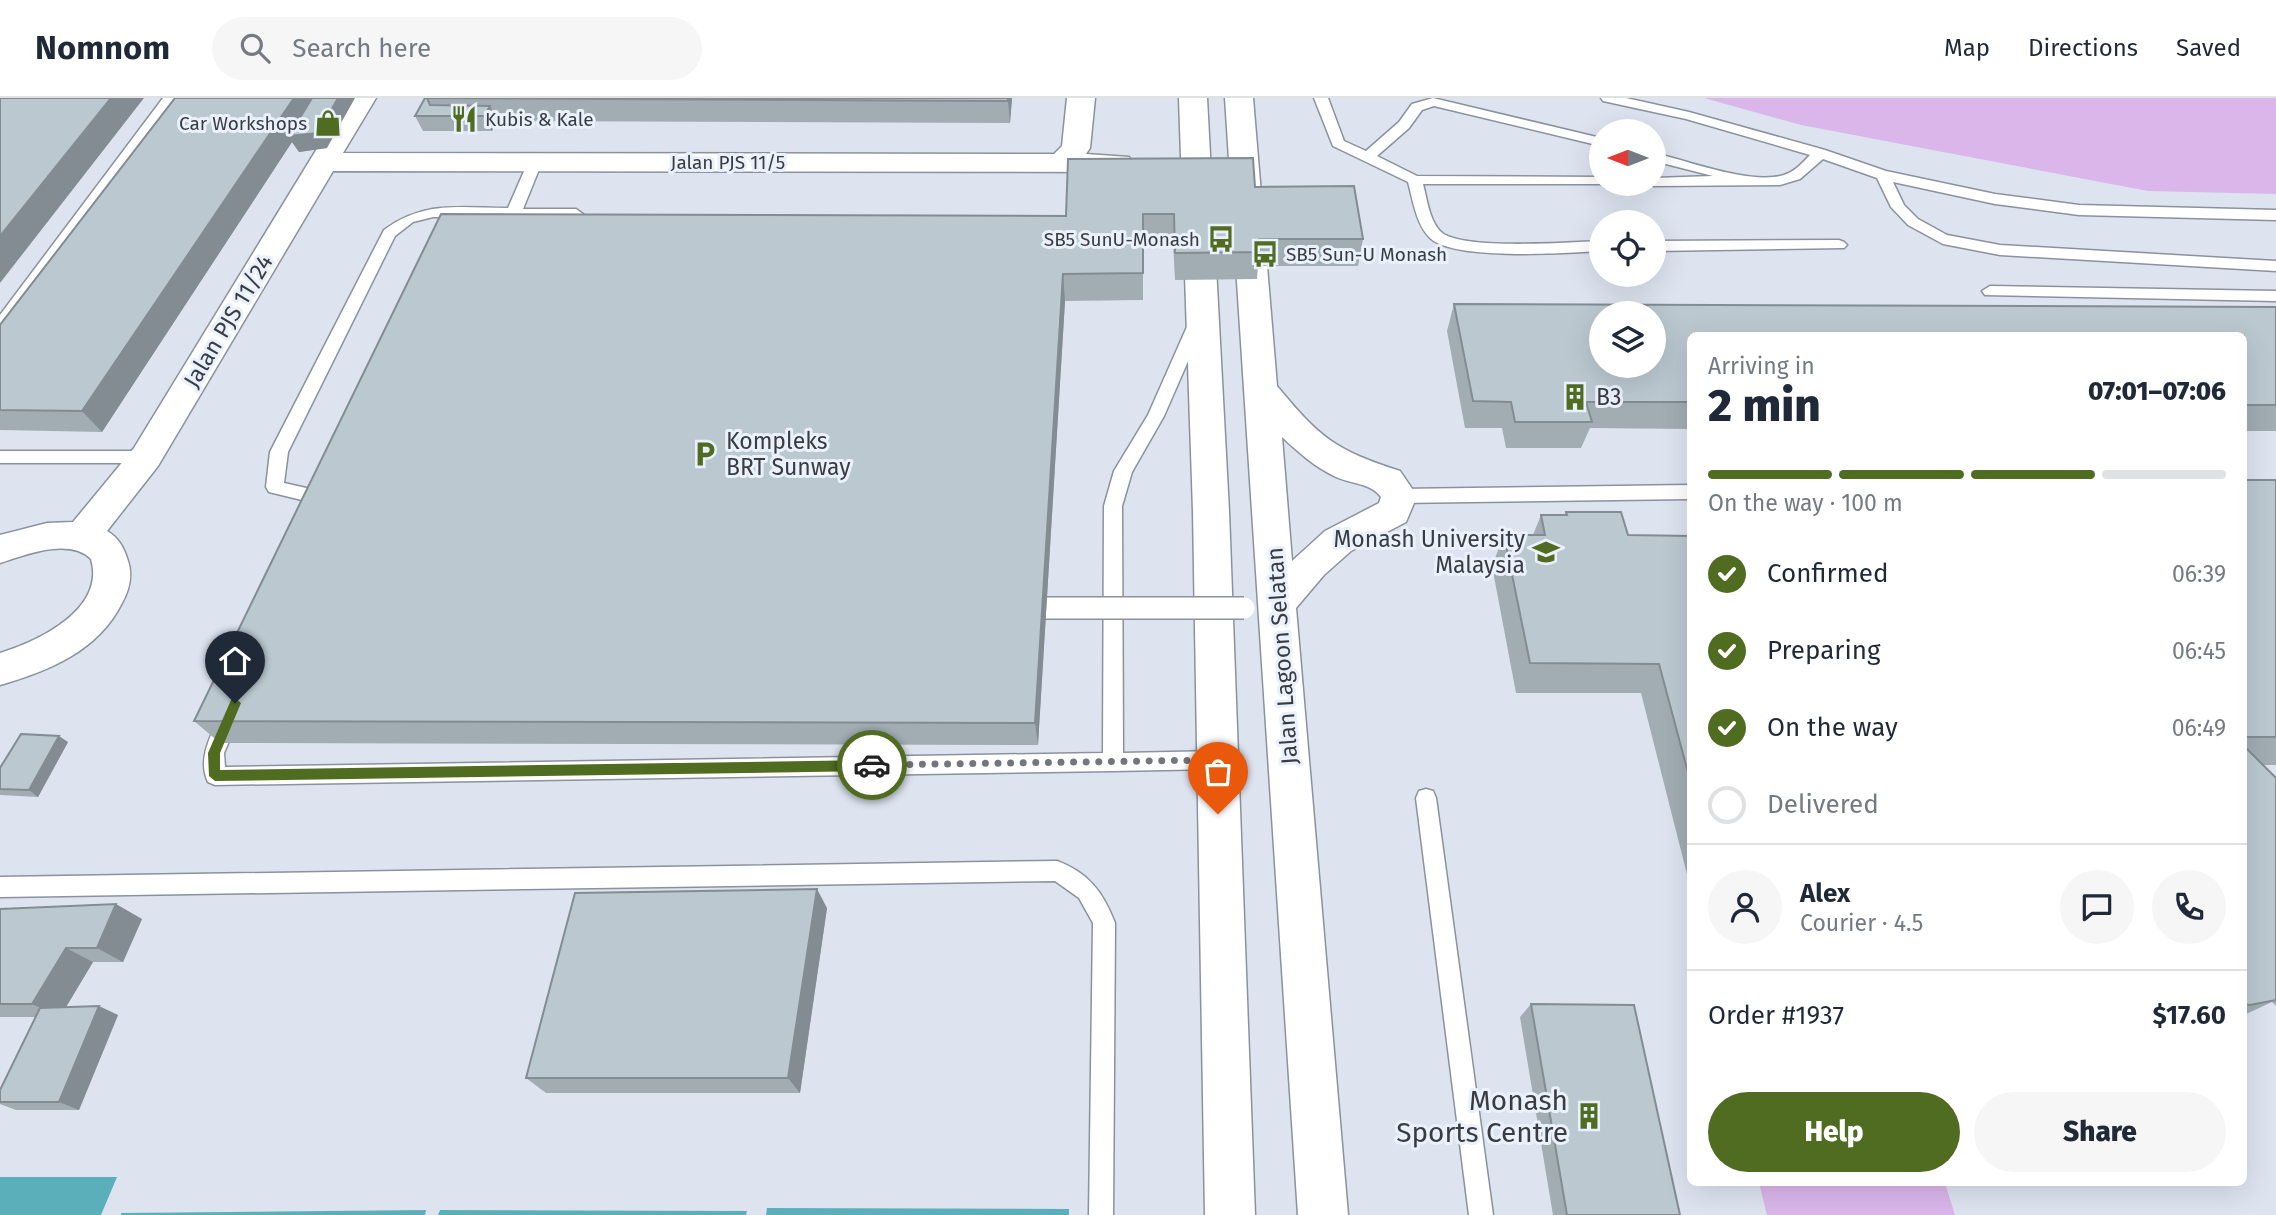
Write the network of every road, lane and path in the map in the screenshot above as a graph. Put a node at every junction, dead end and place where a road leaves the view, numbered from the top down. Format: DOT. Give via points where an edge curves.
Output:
graph roads {
  1 [pos="170,98"];
  2 [pos="362,98"];
  3 [pos="1082,98"];
  4 [pos="1193,98"];
  5 [pos="1239,98"];
  6 [pos="1321,98"];
  7 [pos="1608,98"];
  8 [pos="1589,139"];
  9 [pos="1820,153"];
  10 [pos="1367,157"];
  11 [pos="1666,160"];
  12 [pos="324,162"];
  13 [pos="535,162"];
  14 [pos="1062,162"];
  15 [pos="1883,175"];
  16 [pos="1415,180"];
  17 [pos="1746,180"];
  18 [pos="1589,181"];
  19 [pos="1666,181"];
  20 [pos="1197,204"];
  21 [pos="513,214"];
  22 [pos="593,214"];
  23 [pos="2276,215"];
  24 [pos="1589,246"];
  25 [pos="1666,246"];
  26 [pos="1839,246"];
  27 [pos="2276,266"];
  28 [pos="1990,291"];
  29 [pos="2276,296"];
  30 [pos="1201,311"];
  31 [pos="0,326"];
  32 [pos="1263,391"];
  33 [pos="0,457"];
  34 [pos="146,457"];
  35 [pos="1687,492"];
  36 [pos="1399,496"];
  37 [pos="310,531"];
  38 [pos="82,537"];
  39 [pos="0,549"];
  40 [pos="1261,605"];
  41 [pos="1045,608"];
  42 [pos="0,670"];
  43 [pos="235,703"];
  44 [pos="1216,760"];
  45 [pos="1113,762"];
  46 [pos="1426,798"];
  47 [pos="0,887"];
  48 [pos="1101,1215"];
  49 [pos="1230,1215"];
  50 [pos="1323,1215"];
  51 [pos="1481,1215"];
  1 -- 31 [label="lane"];
  2 -- 12 [label="main road, Jalan PJS 11/24"];
  3 -- 14 [label="main road" via="1076,148"];
  4 -- 20 [label="main road"];
  5 -- 32 [label="main road, Jalan Lagoon Selatan"];
  6 -- 10 [label="lane" via="1338,143"];
  7 -- 9 [label="lane"];
  8 -- 10 [label="lane" via="1433,102 1417,107 1404,125"];
  9 -- 15 [label="lane"];
  9 -- 17 [label="lane" via="1800,176 1781,181"];
  10 -- 16 [label="lane"];
  11 -- 17 [label="lane"];
  12 -- 13 [label="main road, Jalan PJS 11/5"];
  12 -- 34 [label="main road, Jalan PJS 11/24"];
  13 -- 14 [label="main road, Jalan PJS 11/5"];
  13 -- 21 [label="lane"];
  14 -- 20 [label="main road, Jalan PJS 11/5" via="1111,162 1159,172 1178,181"];
  15 -- 23 [label="lane" via="1995,199 2079,210"];
  15 -- 27 [label="lane" via="1898,207 1913,222 1943,239 2000,250"];
  16 -- 18 [label="lane"];
  16 -- 24 [label="lane" via="1428,224 1438,238 1462,247"];
  17 -- 19 [label="lane"];
  20 -- 30 [label="main road"];
  21 -- 22 [label="lane"];
  21 -- 37 [label="lane" via="432,212 408,219 389,233 279,452 275,487 318,497 320,506"];
  25 -- 26 [label="lane"];
  28 -- 29 [label="lane"];
  30 -- 44 [label="main road"];
  30 -- 45 [label="lane" via="1156,416 1123,471 1114,506"];
  32 -- 36 [label="main road" via="1319,452 1350,469 1388,480"];
  32 -- 40 [label="main road, Jalan Lagoon Selatan"];
  33 -- 34 [label="lane"];
  34 -- 38 [label="main road, Jalan PJS 11/24"];
  35 -- 36 [label="lane"];
  36 -- 40 [label="main road" via="1393,512 1338,541"];
  38 -- 39 [label="main road" via="57,534"];
  38 -- 42 [label="main road" via="101,546 111,561 113,580 105,601 87,624 62,644"];
  40 -- 41 [label="lane, bridge"];
  40 -- 50 [label="main road, Jalan Lagoon Selatan"];
  43 -- 45 [label="lane" via="214,753 215,776"];
  44 -- 45 [label="lane"];
  44 -- 49 [label="main road"];
  46 -- 51 [label="lane"];
  47 -- 48 [label="lane" via="1057,871 1079,881 1095,900 1104,923"];
}
